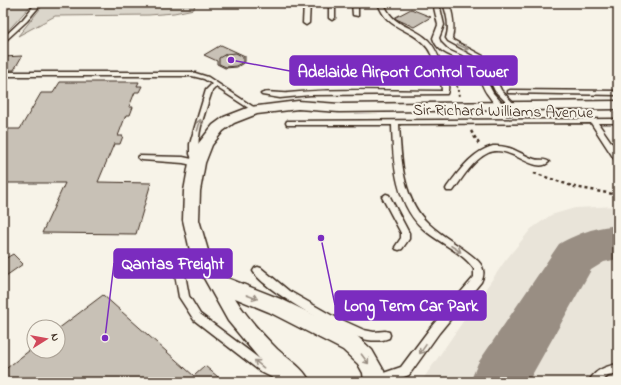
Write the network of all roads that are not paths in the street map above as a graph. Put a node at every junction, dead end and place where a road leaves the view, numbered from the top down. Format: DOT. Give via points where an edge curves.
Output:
graph roads {
  1 [pos="39,3"];
  2 [pos="307,3"];
  3 [pos="332,3"];
  4 [pos="355,3"];
  5 [pos="381,3"];
  6 [pos="436,3"];
  7 [pos="446,3"];
  8 [pos="356,15"];
  9 [pos="332,18"];
  10 [pos="306,23"];
  11 [pos="10,35"];
  12 [pos="3,38"];
  13 [pos="3,41"];
  14 [pos="3,74"];
  15 [pos="216,84"];
  16 [pos="510,92"];
  17 [pos="618,93"];
  18 [pos="264,94"];
  19 [pos="618,106"];
  20 [pos="388,107"];
  21 [pos="508,108"];
  22 [pos="255,110"];
  23 [pos="618,114"];
  24 [pos="593,121"];
  25 [pos="618,121"];
  26 [pos="289,123"];
  27 [pos="395,123"];
  28 [pos="142,158"];
  29 [pos="618,158"];
  30 [pos="545,162"];
  31 [pos="197,163"];
  32 [pos="450,189"];
  33 [pos="386,197"];
  34 [pos="399,247"];
  35 [pos="200,255"];
  36 [pos="258,271"];
  37 [pos="216,282"];
  38 [pos="385,335"];
  39 [pos="618,369"];
  40 [pos="296,380"];
  41 [pos="375,381"];
  42 [pos="594,382"];
  1 -- 11 [label="lane"];
  2 -- 10 [label="lane"];
  3 -- 9 [label="lane"];
  4 -- 8 [label="lane"];
  5 -- 18 [label="lane" via="389,20 418,36 432,49 444,81 445,93 310,93 280,96"];
  6 -- 21 [label="lane" via="441,25 436,38 439,46 474,65 489,93"];
  7 -- 21 [label="lane, one-way" via="451,22 451,41 481,57"];
  11 -- 12 [label="lane"];
  11 -- 13 [label="lane"];
  14 -- 15 [label="lane" via="192,74"];
  15 -- 22 [label="lane"];
  31 -- 15 [label="lane, one-way" via="194,144 199,123 209,90"];
  16 -- 17 [label="lane"];
  19 -- 21 [label="street, Sir Richard Williams Avenue"];
  20 -- 21 [label="street, Sir Richard Williams Avenue" via="462,105"];
  20 -- 21 [label="street, Sir Richard Williams Avenue" via="438,112"];
  20 -- 22 [label="street, Sir Richard Williams Avenue" via="298,106"];
  21 -- 23 [label="street, Sir Richard Williams Avenue"];
  22 -- 31 [label="street, Sir Richard Williams Avenue" via="229,120 218,128 206,144"];
  24 -- 25 [label="lane"];
  24 -- 27 [label="lane"];
  24 -- 29 [label="lane"];
  26 -- 27 [label="lane"];
  27 -- 41 [label="lane, one-way" via="397,152 410,205 425,226 472,260 478,266 479,272 478,279 405,371"];
  28 -- 31 [label="lane"];
  30 -- 32 [label="lane" via="534,162 501,148 488,151 469,163"];
  31 -- 35 [label="street, Sir Richard Williams Avenue" via="190,206"];
  33 -- 34 [label="lane" via="405,232 405,239"];
  35 -- 37 [label="street, Sir Richard Williams Avenue"];
  40 -- 35 [label="lane, one-way" via="281,377 264,369 197,317 184,297 180,274 185,260"];
  36 -- 38 [label="lane" via="280,290 320,315 355,332 374,336"];
  37 -- 40 [label="street, Sir Richard Williams Avenue" via="235,315 269,355"];
  37 -- 41 [label="street, one-way" via="276,306 350,343 365,357"];
  39 -- 42 [label="lane" via="607,370"];
}
